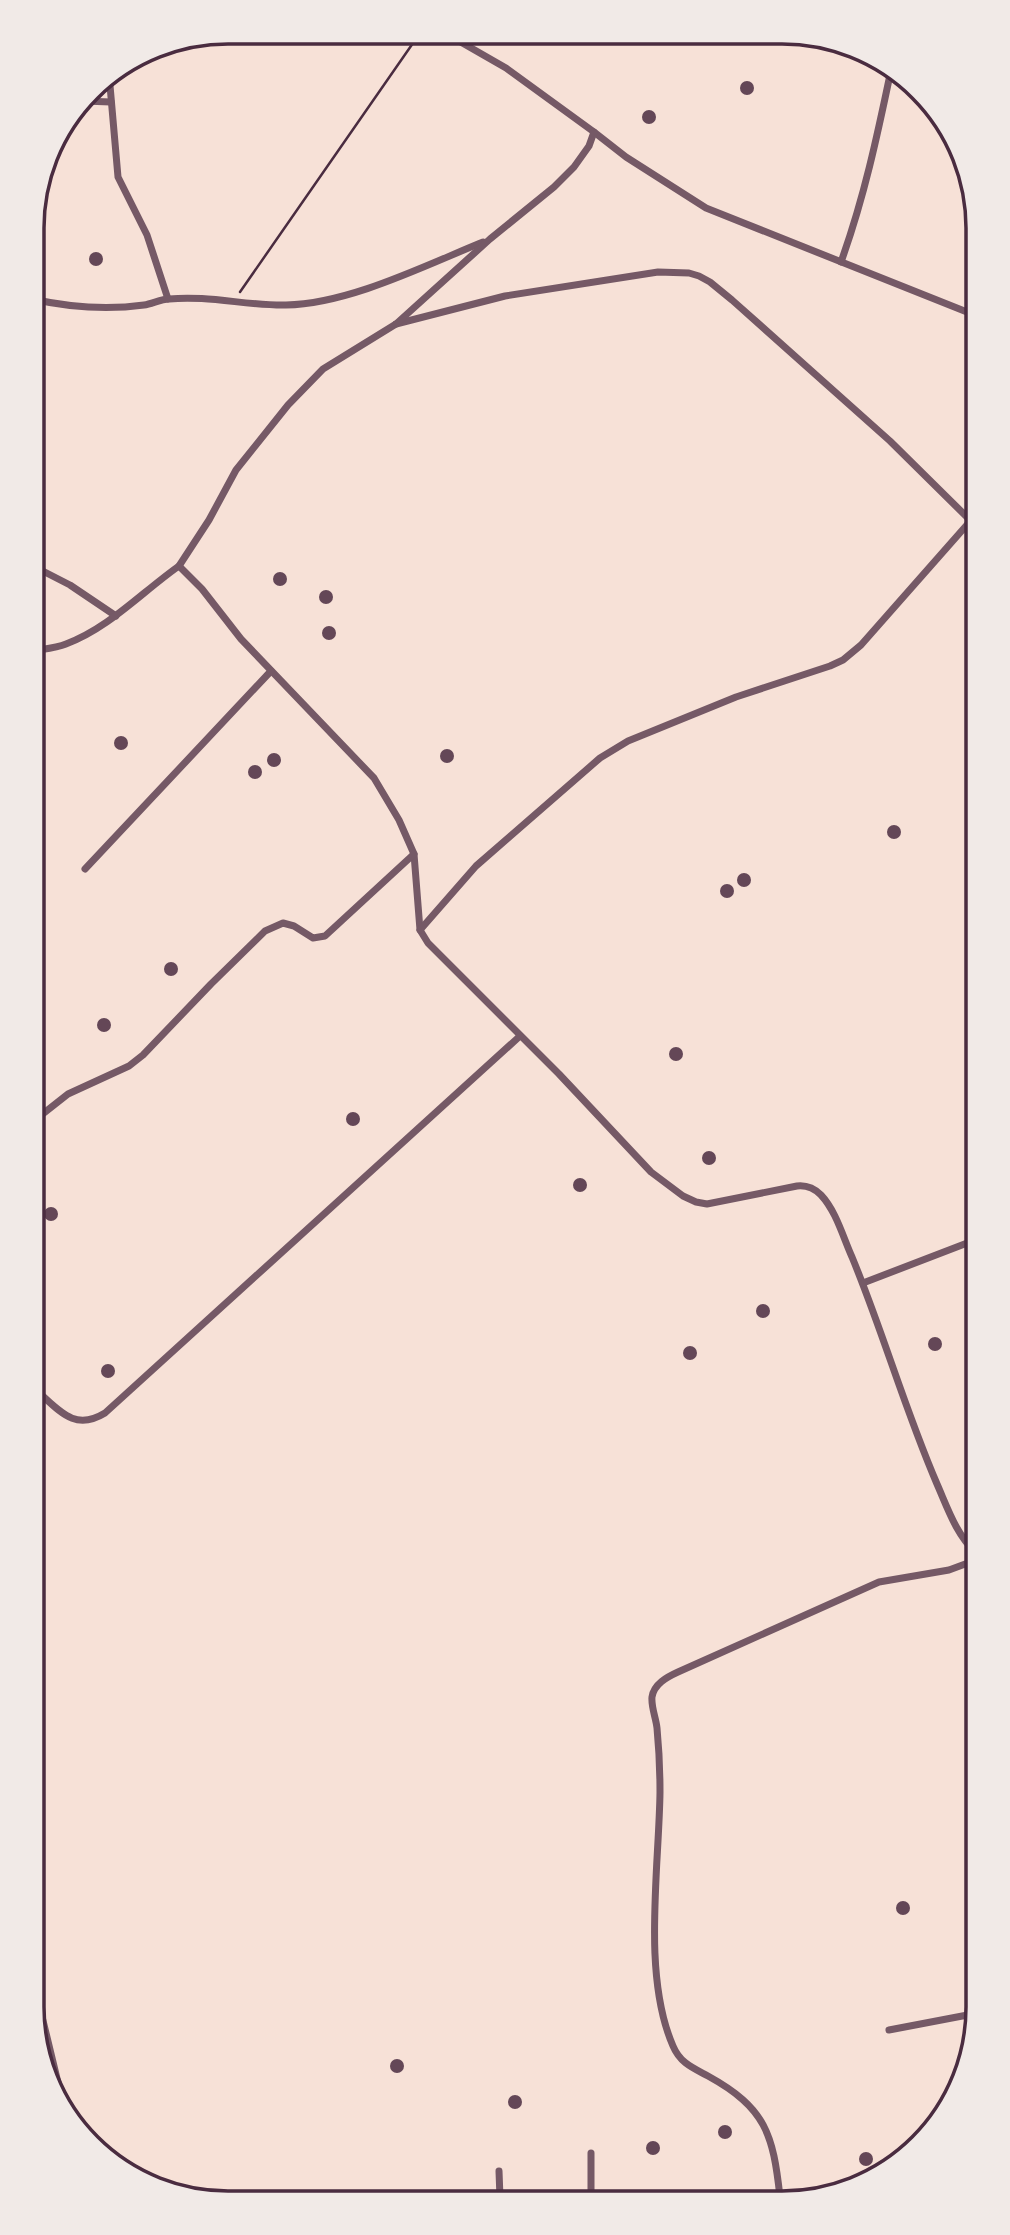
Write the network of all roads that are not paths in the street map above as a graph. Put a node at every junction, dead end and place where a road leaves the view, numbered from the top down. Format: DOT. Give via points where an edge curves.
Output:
graph roads {
  1 [pos="464,44"];
  2 [pos="889,79"];
  3 [pos="110,87"];
  4 [pos="95,101"];
  5 [pos="111,102"];
  6 [pos="594,132"];
  7 [pos="490,239"];
  8 [pos="841,262"];
  9 [pos="168,299"];
  10 [pos="44,301"];
  11 [pos="966,312"];
  12 [pos="396,324"];
  13 [pos="966,515"];
  14 [pos="966,528"];
  15 [pos="178,566"];
  16 [pos="44,572"];
  17 [pos="116,615"];
  18 [pos="44,649"];
  19 [pos="271,671"];
  20 [pos="414,854"];
  21 [pos="85,869"];
  22 [pos="420,930"];
  23 [pos="520,1036"];
  24 [pos="44,1113"];
  25 [pos="966,1243"];
  26 [pos="863,1283"];
  27 [pos="44,1397"];
  28 [pos="966,1542"];
  29 [pos="966,1564"];
  30 [pos="966,2015"];
  31 [pos="45,2028"];
  32 [pos="889,2030"];
  33 [pos="54,2066"];
  34 [pos="591,2153"];
  35 [pos="499,2171"];
  36 [pos="500,2191"];
  37 [pos="591,2191"];
  38 [pos="779,2191"];
  1 -- 6 [label="street" via="506,68"];
  2 -- 8 [label="street" via="859,214"];
  3 -- 5 [label="street"];
  4 -- 5 [label="street"];
  5 -- 9 [label="street" via="118,177 147,235"];
  6 -- 7 [label="street" via="575,167"];
  6 -- 8 [label="street" via="706,208"];
  7 -- 9 [label="street" via="387,281 308,304"];
  7 -- 12 [label="street"];
  8 -- 11 [label="street"];
  9 -- 10 [label="street" via="144,305 96,306"];
  12 -- 13 [label="street" via="561,286 658,272 699,276 890,441"];
  12 -- 15 [label="street" via="323,369 288,405 236,470"];
  14 -- 22 [label="street" via="843,660 736,697 628,741 600,758 476,866"];
  15 -- 17 [label="street"];
  15 -- 19 [label="street"];
  16 -- 17 [label="street"];
  17 -- 18 [label="street" via="83,636"];
  19 -- 20 [label="street" via="374,778"];
  19 -- 21 [label="street"];
  20 -- 22 [label="street"];
  20 -- 24 [label="street" via="326,936 313,938 283,923 265,931 143,1055 68,1094"];
  22 -- 23 [label="street"];
  23 -- 26 [label="street" via="651,1172 683,1196 707,1204 804,1185 814,1189 829,1207"];
  23 -- 27 [label="street" via="105,1413 94,1420 77,1420"];
  25 -- 26 [label="street"];
  26 -- 28 [label="street" via="918,1441"];
  29 -- 38 [label="street" via="879,1582 678,1672 652,1694 660,1792 657,1966 665,2022 678,2058 751,2105 775,2157"];
  30 -- 32 [label="street"];
  31 -- 33 [label="street"];
  34 -- 37 [label="street"];
  35 -- 36 [label="street"];
}
